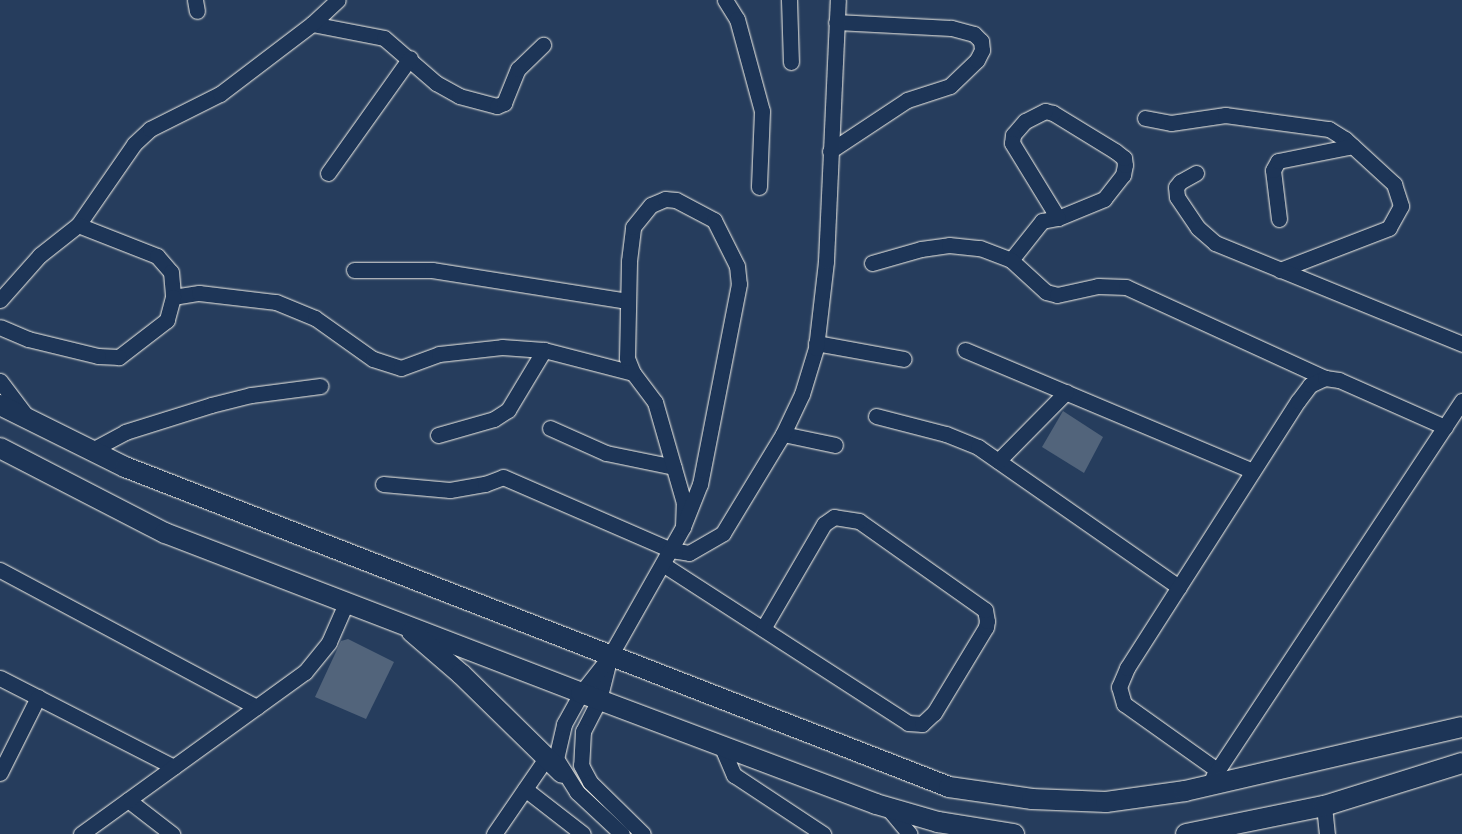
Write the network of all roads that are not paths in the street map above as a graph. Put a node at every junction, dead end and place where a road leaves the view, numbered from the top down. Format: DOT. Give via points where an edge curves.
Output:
graph roads {
  1 [pos="338,0"];
  2 [pos="725,0"];
  3 [pos="789,0"];
  4 [pos="838,0"];
  5 [pos="836,22"];
  6 [pos="312,24"];
  7 [pos="543,45"];
  8 [pos="410,58"];
  9 [pos="791,62"];
  10 [pos="1145,118"];
  11 [pos="1354,146"];
  12 [pos="830,151"];
  13 [pos="328,173"];
  14 [pos="1196,173"];
  15 [pos="759,187"];
  16 [pos="1058,218"];
  17 [pos="1279,219"];
  18 [pos="78,225"];
  19 [pos="1011,260"];
  20 [pos="872,264"];
  21 [pos="354,270"];
  22 [pos="1280,270"];
  23 [pos="173,297"];
  24 [pos="0,300"];
  25 [pos="628,301"];
  26 [pos="0,327"];
  27 [pos="816,343"];
  28 [pos="1462,344"];
  29 [pos="544,350"];
  30 [pos="965,350"];
  31 [pos="904,359"];
  32 [pos="633,373"];
  33 [pos="1325,378"];
  34 [pos="0,381"];
  35 [pos="320,386"];
  36 [pos="1066,392"];
  37 [pos="1462,401"];
  38 [pos="0,405"];
  39 [pos="876,416"];
  40 [pos="32,423"];
  41 [pos="1445,427"];
  42 [pos="550,428"];
  43 [pos="783,434"];
  44 [pos="438,435"];
  45 [pos="836,445"];
  46 [pos="0,448"];
  47 [pos="90,451"];
  48 [pos="998,461"];
  49 [pos="674,467"];
  50 [pos="1253,471"];
  51 [pos="383,484"];
  52 [pos="682,527"];
  53 [pos="671,550"];
  54 [pos="664,564"];
  55 [pos="0,570"];
  56 [pos="1179,587"];
  57 [pos="347,601"];
  58 [pos="401,622"];
  59 [pos="763,629"];
  60 [pos="610,656"];
  61 [pos="0,678"];
  62 [pos="580,693"];
  63 [pos="38,697"];
  64 [pos="600,700"];
  65 [pos="257,707"];
  66 [pos="1462,727"];
  67 [pos="721,745"];
  68 [pos="547,757"];
  69 [pos="1462,763"];
  70 [pos="174,767"];
  71 [pos="1217,770"];
  72 [pos="0,773"];
  73 [pos="562,773"];
  74 [pos="1206,787"];
  75 [pos="525,789"];
  76 [pos="128,800"];
  77 [pos="886,806"];
  78 [pos="1324,806"];
  79 [pos="81,834"];
  80 [pos="172,834"];
  81 [pos="494,834"];
  82 [pos="583,834"];
  83 [pos="622,834"];
  84 [pos="643,834"];
  85 [pos="823,834"];
  86 [pos="910,834"];
  87 [pos="1008,834"];
  88 [pos="1186,834"];
  89 [pos="1327,834"];
  1 -- 6 [label="street"];
  2 -- 15 [label="street" via="737,19 762,111"];
  3 -- 9 [label="street"];
  4 -- 5 [label="street"];
  5 -- 12 [label="street"];
  5 -- 12 [label="street" via="951,28 974,34 981,42 982,50 978,60 950,86 907,100"];
  6 -- 8 [label="street" via="384,38"];
  6 -- 18 [label="street" via="220,94 150,129 134,144"];
  7 -- 8 [label="street" via="518,69 504,102 497,106 458,96 436,83"];
  8 -- 13 [label="street"];
  10 -- 11 [label="street" via="1171,123 1225,115 1329,129"];
  11 -- 17 [label="street" via="1278,161 1273,170"];
  11 -- 22 [label="street" via="1394,184 1401,206 1399,215 1389,228 1373,237 1348,242"];
  12 -- 27 [label="street" via="826,260"];
  14 -- 22 [label="street" via="1176,188 1178,197 1198,228 1227,249"];
  16 -- 16 [label="street" via="1104,199 1118,182 1125,165 1124,158 1116,151 1045,111 1025,121 1013,135 1012,143"];
  16 -- 19 [label="street" via="1042,221"];
  18 -- 23 [label="street" via="157,256 171,272"];
  18 -- 24 [label="street" via="40,255"];
  19 -- 20 [label="street" via="980,248 949,245 921,249"];
  19 -- 33 [label="street" via="1046,292 1057,295 1098,286 1126,287"];
  21 -- 25 [label="street" via="432,270"];
  22 -- 28 [label="street"];
  23 -- 26 [label="street" via="167,320 119,357 98,356 28,339"];
  23 -- 29 [label="street" via="199,293 276,302 315,318 373,359 401,368 439,354 467,349"];
  25 -- 32 [label="street" via="628,358"];
  25 -- 52 [label="street" via="633,227 646,211 665,199 676,200 714,220 737,266 739,284 700,484"];
  27 -- 31 [label="street"];
  27 -- 43 [label="street" via="802,394"];
  29 -- 32 [label="street"];
  29 -- 44 [label="street" via="508,410 494,419"];
  30 -- 36 [label="street"];
  32 -- 49 [label="street" via="655,402"];
  33 -- 41 [label="street" via="1340,380"];
  33 -- 50 [label="street" via="1310,385"];
  34 -- 40 [label="street"];
  35 -- 47 [label="street" via="251,395 211,405 125,432"];
  36 -- 48 [label="street"];
  36 -- 50 [label="street"];
  37 -- 41 [label="street"];
  38 -- 40 [label="main road"];
  39 -- 48 [label="street" via="946,434 978,447"];
  40 -- 47 [label="main road"];
  41 -- 71 [label="street"];
  42 -- 49 [label="street" via="606,453"];
  43 -- 45 [label="street"];
  43 -- 53 [label="street" via="723,533 689,553"];
  46 -- 57 [label="main road" via="166,532"];
  47 -- 60 [label="main road" via="125,468"];
  48 -- 56 [label="street"];
  49 -- 52 [label="street" via="684,503"];
  50 -- 56 [label="street"];
  51 -- 53 [label="street" via="450,490 485,484 503,477"];
  52 -- 53 [label="street"];
  53 -- 54 [label="street"];
  54 -- 59 [label="street"];
  54 -- 60 [label="street"];
  55 -- 65 [label="street"];
  56 -- 71 [label="street" via="1127,668 1119,687 1120,697 1124,704"];
  57 -- 58 [label="main road"];
  57 -- 65 [label="street" via="320,658"];
  58 -- 62 [label="main road"];
  58 -- 68 [label="main road" via="461,674"];
  59 -- 59 [label="street" via="824,524 834,517 859,521 985,610 987,620 986,627 934,713 922,724 908,723"];
  60 -- 62 [label="street"];
  60 -- 64 [label="street"];
  60 -- 74 [label="main road" via="949,787 1032,799 1106,802"];
  61 -- 63 [label="street"];
  62 -- 64 [label="main road"];
  62 -- 73 [label="street" via="558,742 556,759"];
  63 -- 70 [label="street"];
  63 -- 72 [label="street"];
  64 -- 67 [label="main road"];
  64 -- 84 [label="street" via="583,731 581,765 590,782"];
  65 -- 70 [label="street"];
  66 -- 74 [label="main road"];
  67 -- 77 [label="main road"];
  67 -- 85 [label="street" via="734,775"];
  68 -- 73 [label="main road"];
  68 -- 75 [label="street"];
  69 -- 78 [label="main road"];
  70 -- 76 [label="street"];
  71 -- 74 [label="street"];
  73 -- 83 [label="street" via="577,792"];
  75 -- 81 [label="street"];
  75 -- 82 [label="street"];
  76 -- 79 [label="street"];
  76 -- 80 [label="street"];
  77 -- 86 [label="street"];
  77 -- 87 [label="main road" via="938,822"];
  78 -- 88 [label="main road"];
  78 -- 89 [label="street"];
}
